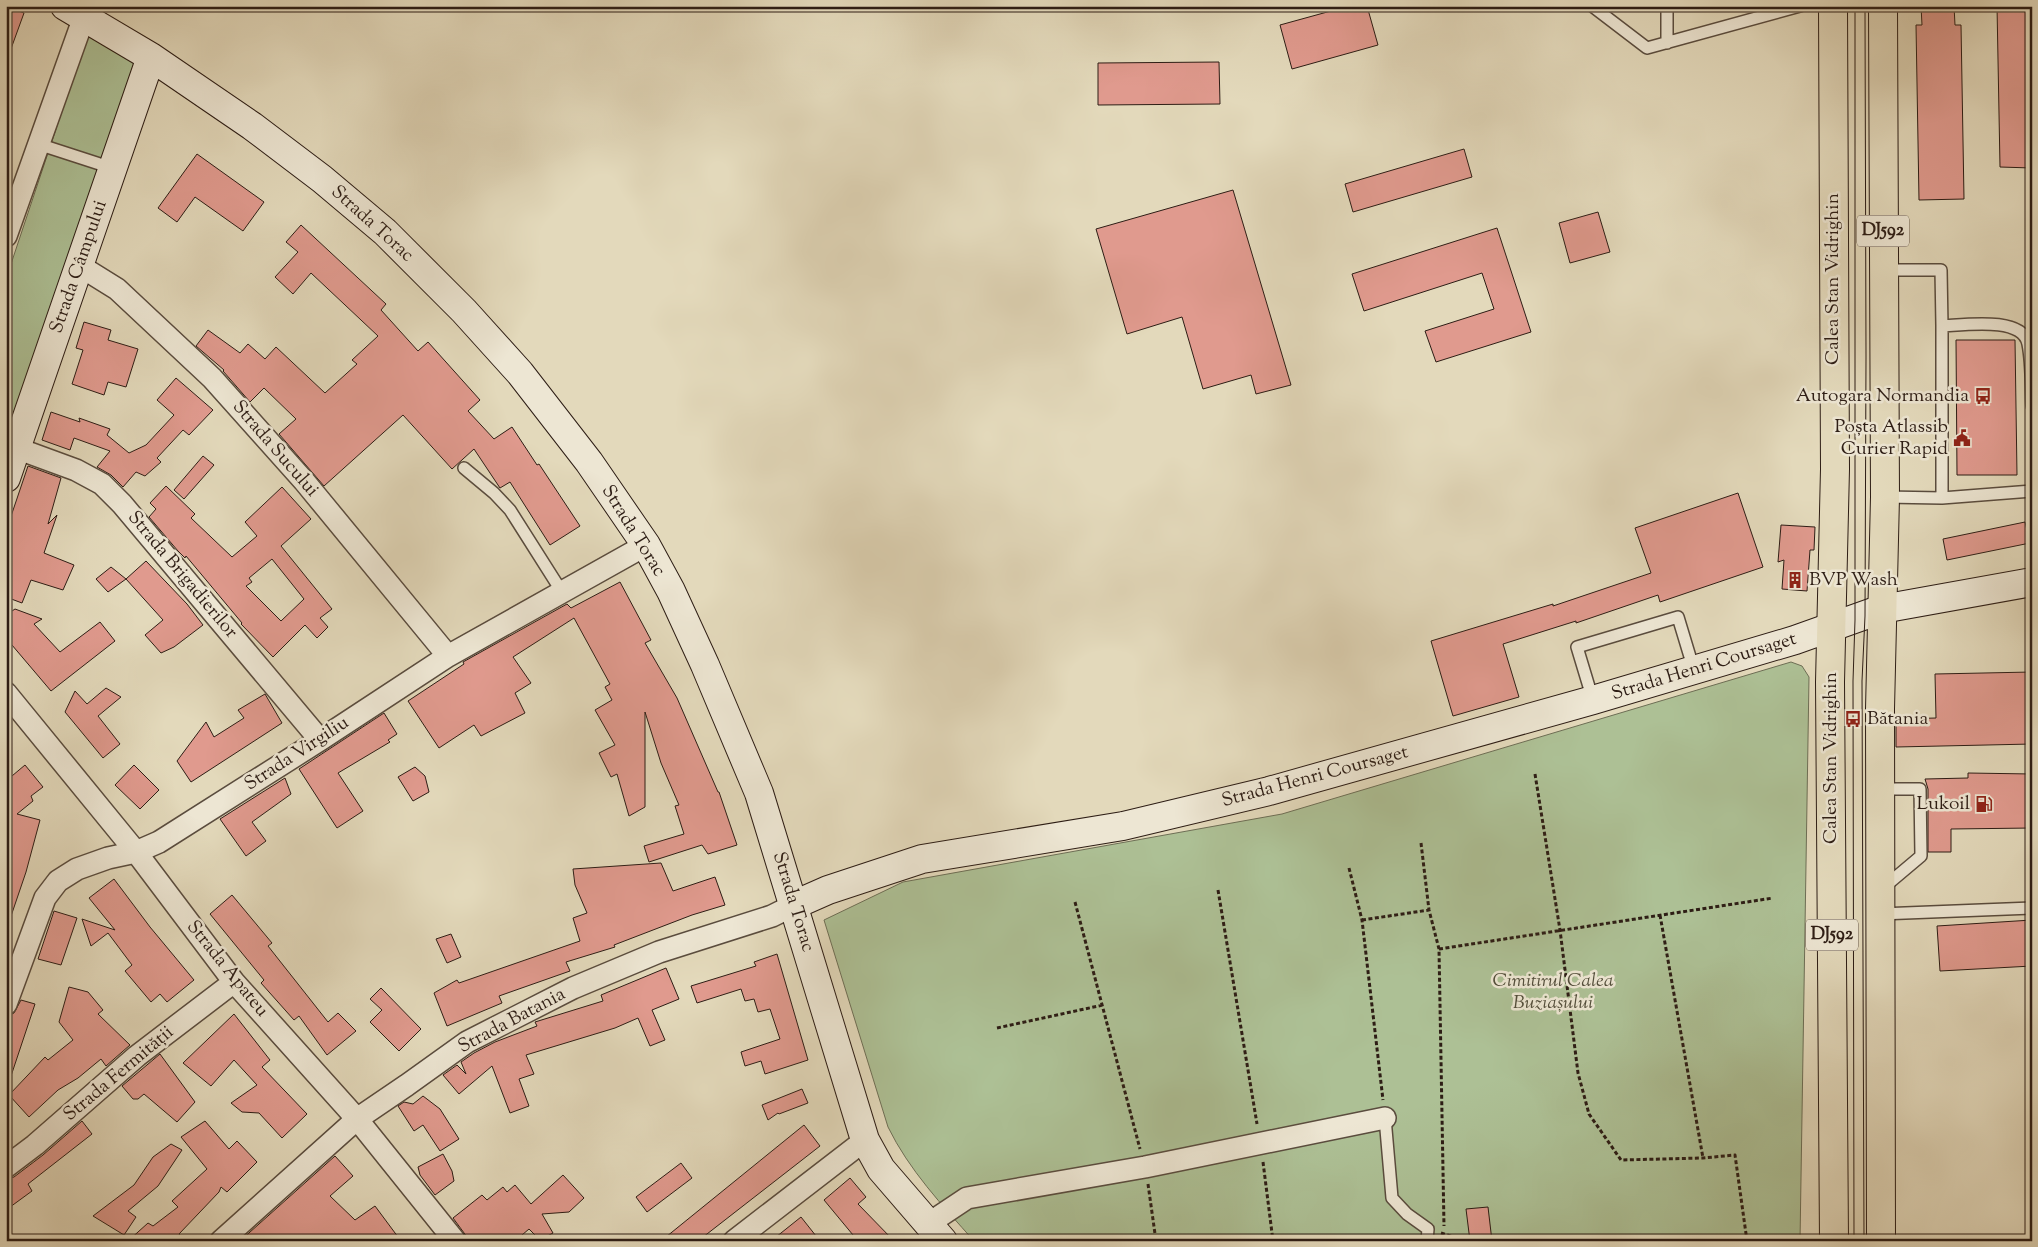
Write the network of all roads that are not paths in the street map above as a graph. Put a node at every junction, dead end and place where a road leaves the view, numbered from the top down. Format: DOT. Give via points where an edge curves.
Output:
graph roads {
  1 [pos="1592,6"];
  2 [pos="1667,6"];
  3 [pos="1800,6"];
  4 [pos="1833,6"];
  5 [pos="1883,6"];
  6 [pos="75,12"];
  7 [pos="1666,43"];
  8 [pos="151,57"];
  9 [pos="38,144"];
  10 [pos="112,168"];
  11 [pos="6,236"];
  12 [pos="80,266"];
  13 [pos="1884,270"];
  14 [pos="1942,326"];
  15 [pos="2032,406"];
  16 [pos="16,448"];
  17 [pos="464,468"];
  18 [pos="6,478"];
  19 [pos="2032,491"];
  20 [pos="1885,497"];
  21 [pos="1942,498"];
  22 [pos="646,545"];
  23 [pos="2032,582"];
  24 [pos="562,592"];
  25 [pos="1882,609"];
  26 [pos="1832,628"];
  27 [pos="448,656"];
  28 [pos="1694,670"];
  29 [pos="6,693"];
  30 [pos="1593,700"];
  31 [pos="320,740"];
  32 [pos="1880,790"];
  33 [pos="136,852"];
  34 [pos="1880,902"];
  35 [pos="794,905"];
  36 [pos="2032,908"];
  37 [pos="234,982"];
  38 [pos="6,1004"];
  39 [pos="1385,1118"];
  40 [pos="357,1119"];
  41 [pos="865,1140"];
  42 [pos="6,1167"];
  43 [pos="936,1232"];
  44 [pos="1428,1235"];
  45 [pos="221,1241"];
  46 [pos="455,1241"];
  47 [pos="734,1241"];
  48 [pos="1834,1241"];
  49 [pos="1881,1241"];
  1 -- 7 [label="lane" via="1647,48"];
  2 -- 7 [label="lane"];
  3 -- 7 [label="lane"];
  4 -- 26 [label="main road, Calea Stan Vidrighin / DJ592" via="1835,469"];
  5 -- 13 [label="main road, DJ592"];
  6 -- 8 [label="street, Strada Torac"];
  6 -- 9 [label="street"];
  8 -- 10 [label="street, Strada Câmpului"];
  8 -- 22 [label="street, Strada Torac" via="252,126 392,239 520,373 589,462"];
  9 -- 10 [label="lane"];
  9 -- 11 [label="street"];
  10 -- 12 [label="street, Strada Câmpului"];
  12 -- 16 [label="street, Strada Câmpului"];
  12 -- 27 [label="street, Strada Sucului" via="116,289 212,378 304,481"];
  13 -- 14 [label="lane" via="1941,270"];
  13 -- 20 [label="main road, DJ592"];
  14 -- 15 [label="lane" via="2008,325 2020,330 2028,344"];
  14 -- 21 [label="lane"];
  16 -- 18 [label="street, Strada Câmpului"];
  16 -- 31 [label="street, Strada Brigadierilor" via="76,470 102,484"];
  17 -- 24 [label="lane" via="510,510"];
  19 -- 21 [label="lane"];
  20 -- 21 [label="lane"];
  20 -- 25 [label="main road, DJ592"];
  22 -- 24 [label="street, Strada Virgiliu"];
  22 -- 35 [label="street, Strada Torac" via="701,657 759,793"];
  23 -- 25 [label="street, Strada Henri Coursaget"];
  24 -- 27 [label="street, Strada Virgiliu"];
  25 -- 26 [label="street, Strada Henri Coursaget"];
  25 -- 32 [label="main road, DJ592"];
  26 -- 28 [label="street, Strada Henri Coursaget"];
  26 -- 48 [label="main road, Calea Stan Vidrighin / DJ592"];
  27 -- 31 [label="street, Strada Virgiliu"];
  28 -- 30 [label="street, Strada Henri Coursaget"];
  28 -- 30 [label="lane" via="1678,617 1577,647"];
  29 -- 33 [label="street, Strada Apateu"];
  30 -- 35 [label="street, Strada Henri Coursaget" via="1269,791 1123,826 922,859 828,890"];
  31 -- 33 [label="street, Strada Virgiliu" via="159,842"];
  32 -- 34 [label="main road, DJ592"];
  32 -- 34 [label="lane" via="1920,789 1921,856"];
  33 -- 37 [label="street, Strada Apateu"];
  33 -- 38 [label="street, Strada Virgiliu" via="77,869 58,881 45,898"];
  34 -- 36 [label="lane"];
  34 -- 49 [label="main road, DJ592"];
  35 -- 40 [label="street, Strada Batania" via="772,916 659,952 573,988 467,1042"];
  35 -- 41 [label="street, Strada Torac"];
  37 -- 40 [label="street, Strada Apateu"];
  37 -- 42 [label="street, Strada Fermității" via="137,1056"];
  39 -- 43 [label="street" via="1145,1167 968,1198"];
  39 -- 44 [label="lane" via="1392,1198"];
  40 -- 45 [label="street, Strada Batania"];
  40 -- 46 [label="street, Strada Apateu"];
  41 -- 43 [label="street, Strada Torac" via="881,1169"];
  41 -- 47 [label="street"];
}
